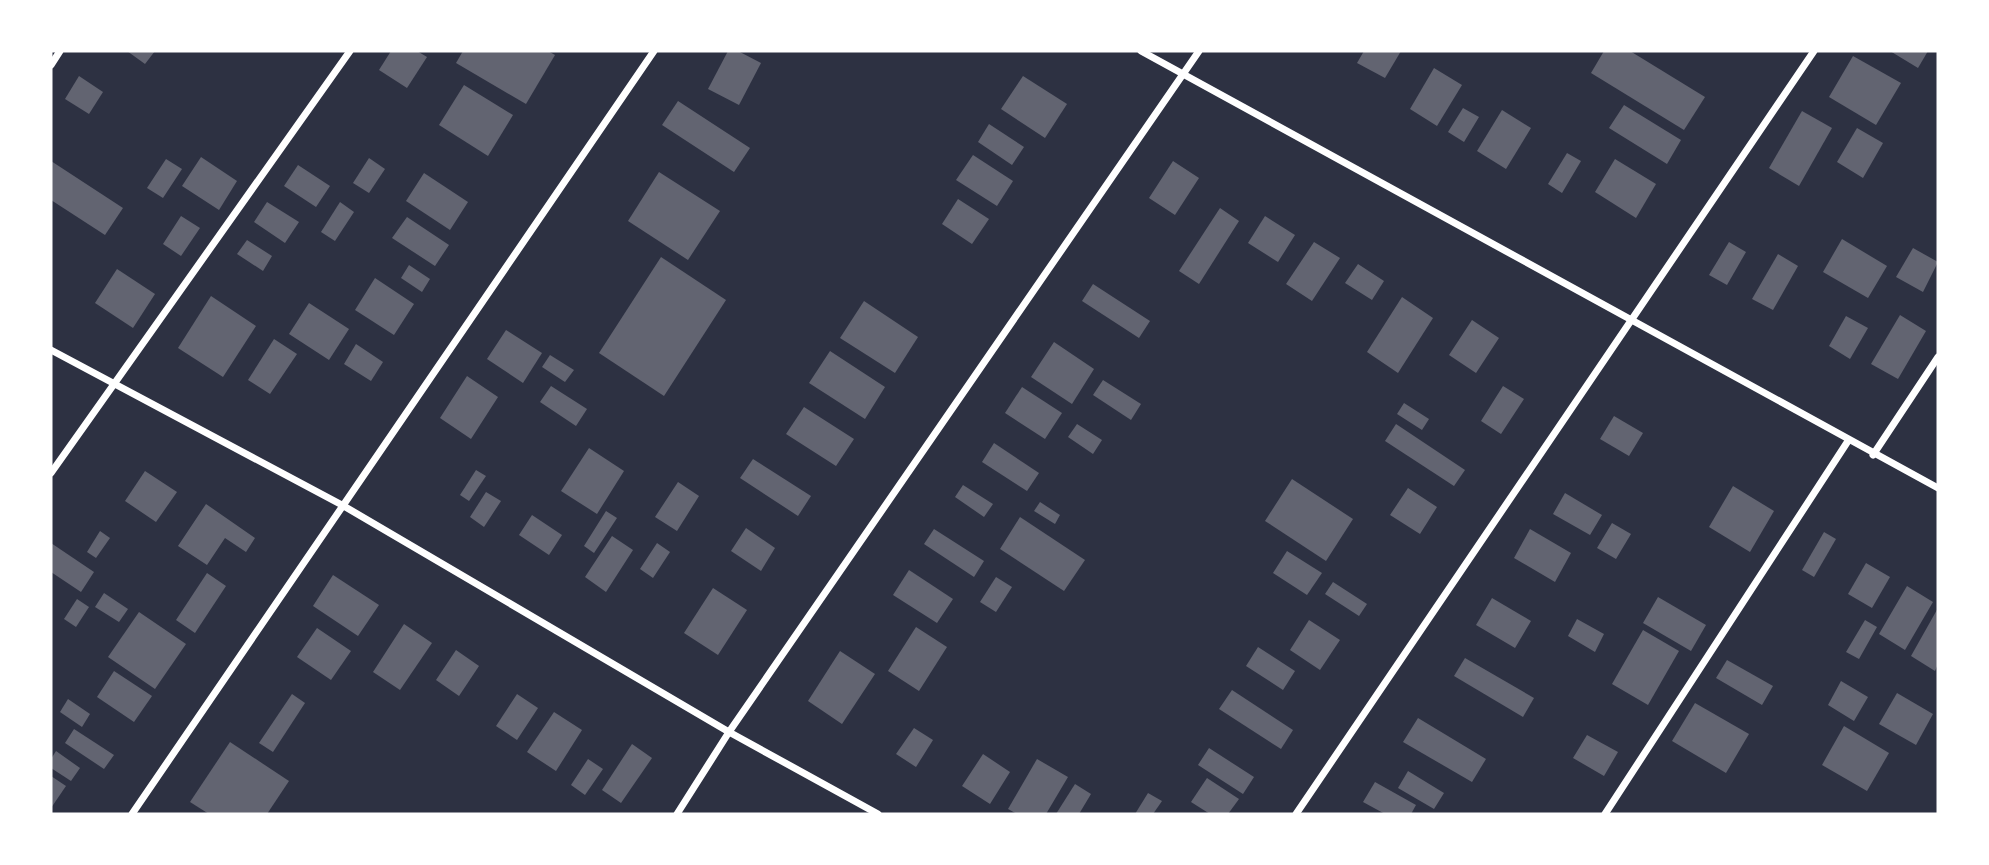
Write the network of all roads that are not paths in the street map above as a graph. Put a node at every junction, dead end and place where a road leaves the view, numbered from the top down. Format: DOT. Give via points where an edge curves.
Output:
graph roads {
  1 [pos="60,51"];
  2 [pos="350,51"];
  3 [pos="654,51"];
  4 [pos="1141,51"];
  5 [pos="1199,51"];
  6 [pos="1814,51"];
  7 [pos="51,65"];
  8 [pos="1184,74"];
  9 [pos="1631,321"];
  10 [pos="51,350"];
  11 [pos="1938,357"];
  12 [pos="113,383"];
  13 [pos="1847,441"];
  14 [pos="1873,455"];
  15 [pos="51,473"];
  16 [pos="1938,488"];
  17 [pos="342,505"];
  18 [pos="729,732"];
  19 [pos="132,814"];
  20 [pos="677,814"];
  21 [pos="878,814"];
  22 [pos="1296,814"];
  23 [pos="1605,814"];
  1 -- 7 [label="street"];
  2 -- 12 [label="street"];
  3 -- 17 [label="street"];
  4 -- 8 [label="street"];
  5 -- 8 [label="street"];
  6 -- 9 [label="street"];
  8 -- 9 [label="street"];
  8 -- 18 [label="street"];
  9 -- 13 [label="street"];
  9 -- 22 [label="street"];
  10 -- 12 [label="street"];
  11 -- 14 [label="street"];
  12 -- 15 [label="street"];
  12 -- 17 [label="street"];
  13 -- 14 [label="street"];
  13 -- 23 [label="street"];
  14 -- 16 [label="street"];
  17 -- 18 [label="street"];
  17 -- 19 [label="street"];
  18 -- 20 [label="street"];
  18 -- 21 [label="street"];
}
